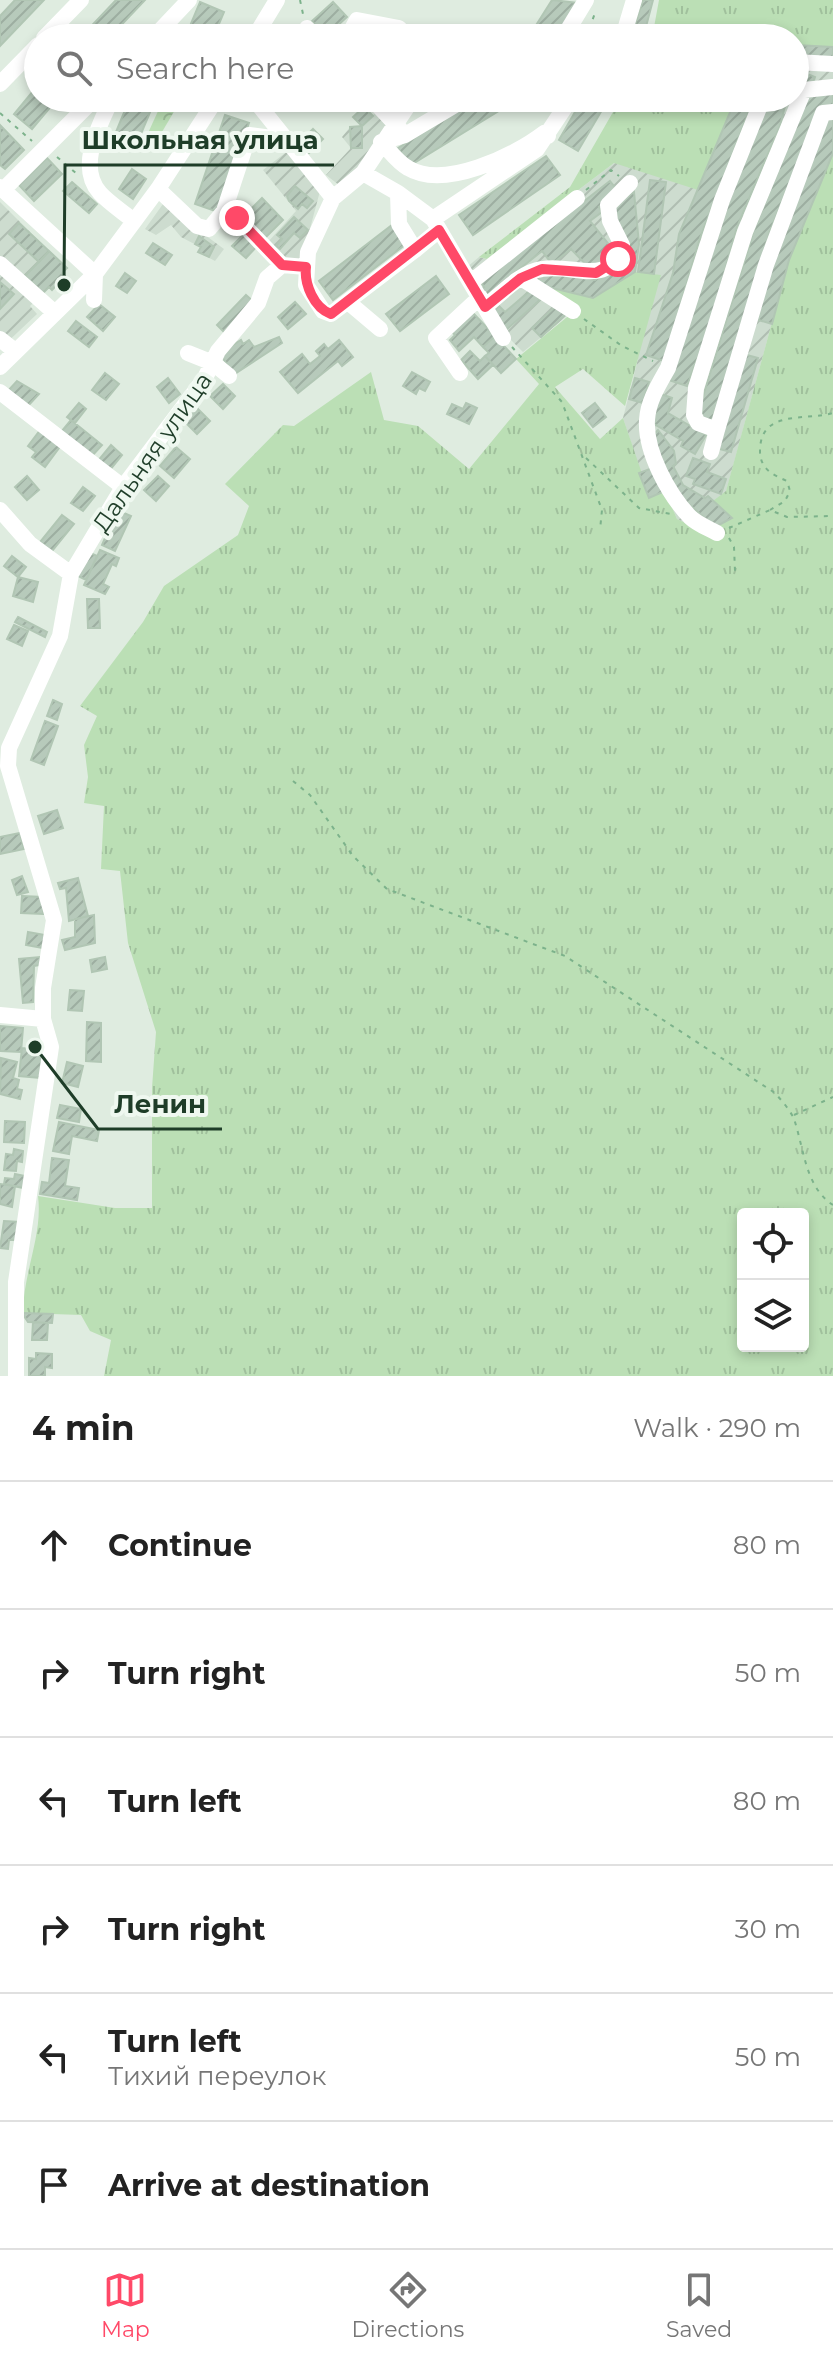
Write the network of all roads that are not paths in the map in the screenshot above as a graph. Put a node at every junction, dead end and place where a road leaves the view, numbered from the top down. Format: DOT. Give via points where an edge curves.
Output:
graph roads {
  1 [pos="81,0"];
  2 [pos="189,0"];
  3 [pos="277,0"];
  4 [pos="634,0"];
  5 [pos="591,6"];
  6 [pos="58,24"];
  7 [pos="166,24"];
  8 [pos="262,24"];
  9 [pos="355,24"];
  10 [pos="378,24"];
  11 [pos="575,24"];
  12 [pos="627,24"];
  13 [pos="24,59"];
  14 [pos="809,63"];
  15 [pos="833,64"];
  16 [pos="0,84"];
  17 [pos="833,87"];
  18 [pos="809,89"];
  19 [pos="81,112"];
  20 [pos="106,112"];
  21 [pos="208,112"];
  22 [pos="264,112"];
  23 [pos="384,112"];
  24 [pos="407,112"];
  25 [pos="437,112"];
  26 [pos="563,112"];
  27 [pos="757,112"];
  28 [pos="795,112"];
  29 [pos="833,112"];
  30 [pos="400,129"];
  31 [pos="548,136"];
  32 [pos="287,140"];
  33 [pos="381,142"];
  34 [pos="363,173"];
  35 [pos="630,183"];
  36 [pos="2,188"];
  37 [pos="158,189"];
  38 [pos="398,193"];
  39 [pos="333,198"];
  40 [pos="577,198"];
  41 [pos="237,218"];
  42 [pos="134,221"];
  43 [pos="436,224"];
  44 [pos="415,250"];
  45 [pos="0,264"];
  46 [pos="282,265"];
  47 [pos="306,267"];
  48 [pos="95,274"];
  49 [pos="521,278"];
  50 [pos="479,295"];
  51 [pos="94,300"];
  52 [pos="348,302"];
  53 [pos="573,311"];
  54 [pos="55,313"];
  55 [pos="380,329"];
  56 [pos="503,338"];
  57 [pos="0,339"];
  58 [pos="15,351"];
  59 [pos="188,353"];
  60 [pos="213,363"];
  61 [pos="0,367"];
  62 [pos="460,373"];
  63 [pos="229,376"];
  64 [pos="0,392"];
  65 [pos="717,430"];
  66 [pos="711,452"];
  67 [pos="123,487"];
  68 [pos="0,510"];
  69 [pos="717,533"];
  70 [pos="71,574"];
  71 [pos="0,1015"];
  72 [pos="43,1019"];
  73 [pos="16,1376"];
  1 -- 6 [label="street"];
  2 -- 7 [label="street"];
  3 -- 8 [label="street"];
  4 -- 12 [label="street"];
  5 -- 11 [label="street"];
  9 -- 10 [label="street"];
  13 -- 16 [label="street"];
  14 -- 15 [label="street"];
  17 -- 18 [label="street"];
  19 -- 36 [label="street"];
  20 -- 42 [label="street" via="90,163 98,191"];
  21 -- 37 [label="street"];
  22 -- 32 [label="street"];
  23 -- 30 [label="street"];
  24 -- 30 [label="street"];
  25 -- 30 [label="street"];
  26 -- 31 [label="street"];
  27 -- 69 [label="street" via="647,420 651,447 673,494 692,519"];
  28 -- 65 [label="street" via="745,232 696,388 694,415 698,423"];
  29 -- 65 [label="street" via="823,113 766,265"];
  30 -- 33 [label="street"];
  31 -- 33 [label="street" via="544,133 451,175 407,168"];
  31 -- 43 [label="street"];
  32 -- 37 [label="street" via="249,135 224,211 209,229 197,226"];
  32 -- 39 [label="street"];
  33 -- 34 [label="street"];
  34 -- 38 [label="street"];
  34 -- 39 [label="street"];
  35 -- 49 [label="street" via="608,205 622,245 618,259 596,273 542,269"];
  36 -- 48 [label="street"];
  37 -- 42 [label="street"];
  38 -- 43 [label="street"];
  38 -- 44 [label="street" via="399,224"];
  39 -- 47 [label="street"];
  40 -- 50 [label="street"];
  41 -- 46 [label="street"];
  42 -- 48 [label="street"];
  43 -- 44 [label="street"];
  43 -- 50 [label="street"];
  44 -- 52 [label="street"];
  45 -- 54 [label="street"];
  46 -- 47 [label="street"];
  46 -- 60 [label="street, Дальняя улица" via="267,278 258,303"];
  47 -- 52 [label="street" via="306,285 323,311 331,314"];
  48 -- 51 [label="street"];
  48 -- 54 [label="street"];
  49 -- 50 [label="street"];
  49 -- 53 [label="street"];
  50 -- 56 [label="street"];
  50 -- 62 [label="street" via="436,338"];
  52 -- 55 [label="street"];
  54 -- 58 [label="street"];
  57 -- 58 [label="street"];
  58 -- 61 [label="street"];
  59 -- 60 [label="street"];
  60 -- 63 [label="street"];
  60 -- 67 [label="street, Дальняя улица"];
  64 -- 67 [label="street"];
  65 -- 66 [label="street"];
  67 -- 70 [label="street, Дальняя улица"];
  68 -- 70 [label="street" via="30,544"];
  70 -- 72 [label="street, Дальняя улица" via="60,636 9,748 8,766 54,920"];
  71 -- 72 [label="street"];
  72 -- 73 [label="street, Дальняя улица" via="51,1047 16,1282"];
}
